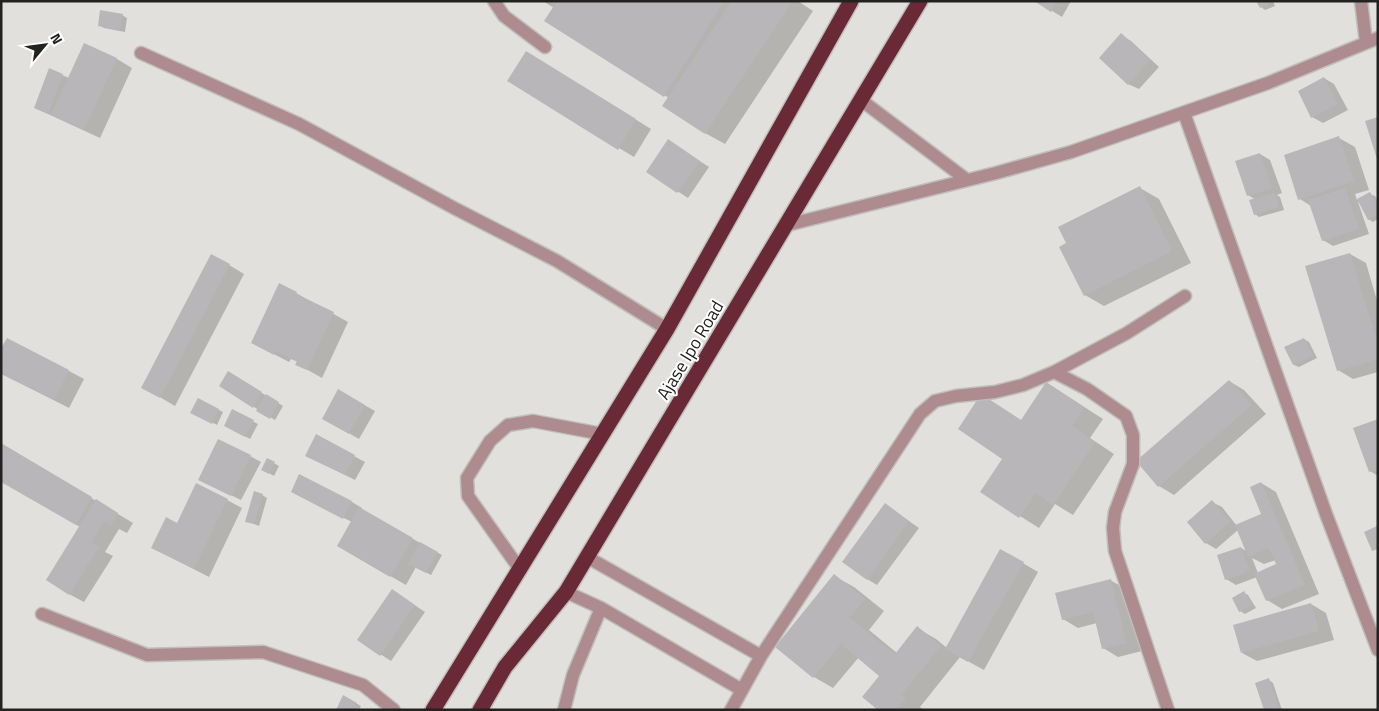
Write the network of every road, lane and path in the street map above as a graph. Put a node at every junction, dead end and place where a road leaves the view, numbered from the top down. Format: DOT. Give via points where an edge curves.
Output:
graph roads {
  1 [pos="494,1"];
  2 [pos="851,1"];
  3 [pos="920,1"];
  4 [pos="1361,1"];
  5 [pos="1372,40"];
  6 [pos="545,47"];
  7 [pos="141,54"];
  8 [pos="862,100"];
  9 [pos="1184,112"];
  10 [pos="967,180"];
  11 [pos="787,225"];
  12 [pos="1185,296"];
  13 [pos="667,329"];
  14 [pos="1054,372"];
  15 [pos="602,434"];
  16 [pos="587,557"];
  17 [pos="519,568"];
  18 [pos="566,592"];
  19 [pos="601,608"];
  20 [pos="42,614"];
  21 [pos="1378,650"];
  22 [pos="761,656"];
  23 [pos="742,690"];
  24 [pos="394,710"];
  25 [pos="433,710"];
  26 [pos="480,710"];
  27 [pos="564,710"];
  28 [pos="730,710"];
  29 [pos="1168,710"];
  1 -- 6 [label="street" via="504,16"];
  2 -- 13 [label="highway, Ajase Ipo Road"];
  3 -- 8 [label="highway, Ajase Ipo Road"];
  4 -- 5 [label="street"];
  5 -- 9 [label="street" via="1268,83"];
  7 -- 13 [label="street" via="299,124 557,261"];
  8 -- 10 [label="street"];
  8 -- 11 [label="highway, Ajase Ipo Road"];
  9 -- 10 [label="street" via="1070,152"];
  9 -- 21 [label="street" via="1326,514"];
  10 -- 11 [label="street"];
  11 -- 16 [label="highway, Ajase Ipo Road"];
  12 -- 14 [label="street"];
  13 -- 15 [label="highway, Ajase Ipo Road"];
  14 -- 22 [label="street" via="1023,385 935,401 920,414"];
  14 -- 29 [label="street" via="1087,389 1126,416 1133,435 1132,464 1112,528 1115,551"];
  15 -- 17 [label="highway, Ajase Ipo Road"];
  15 -- 17 [label="street" via="533,421 508,425 490,441 467,478 468,496"];
  16 -- 18 [label="highway, Ajase Ipo Road"];
  16 -- 22 [label="street"];
  17 -- 25 [label="highway, Ajase Ipo Road"];
  18 -- 19 [label="street"];
  18 -- 26 [label="highway, Ajase Ipo Road" via="505,667"];
  19 -- 23 [label="street"];
  19 -- 27 [label="street" via="573,675"];
  20 -- 24 [label="street" via="147,655 263,652 363,685"];
  22 -- 23 [label="street"];
  23 -- 28 [label="street"];
}
